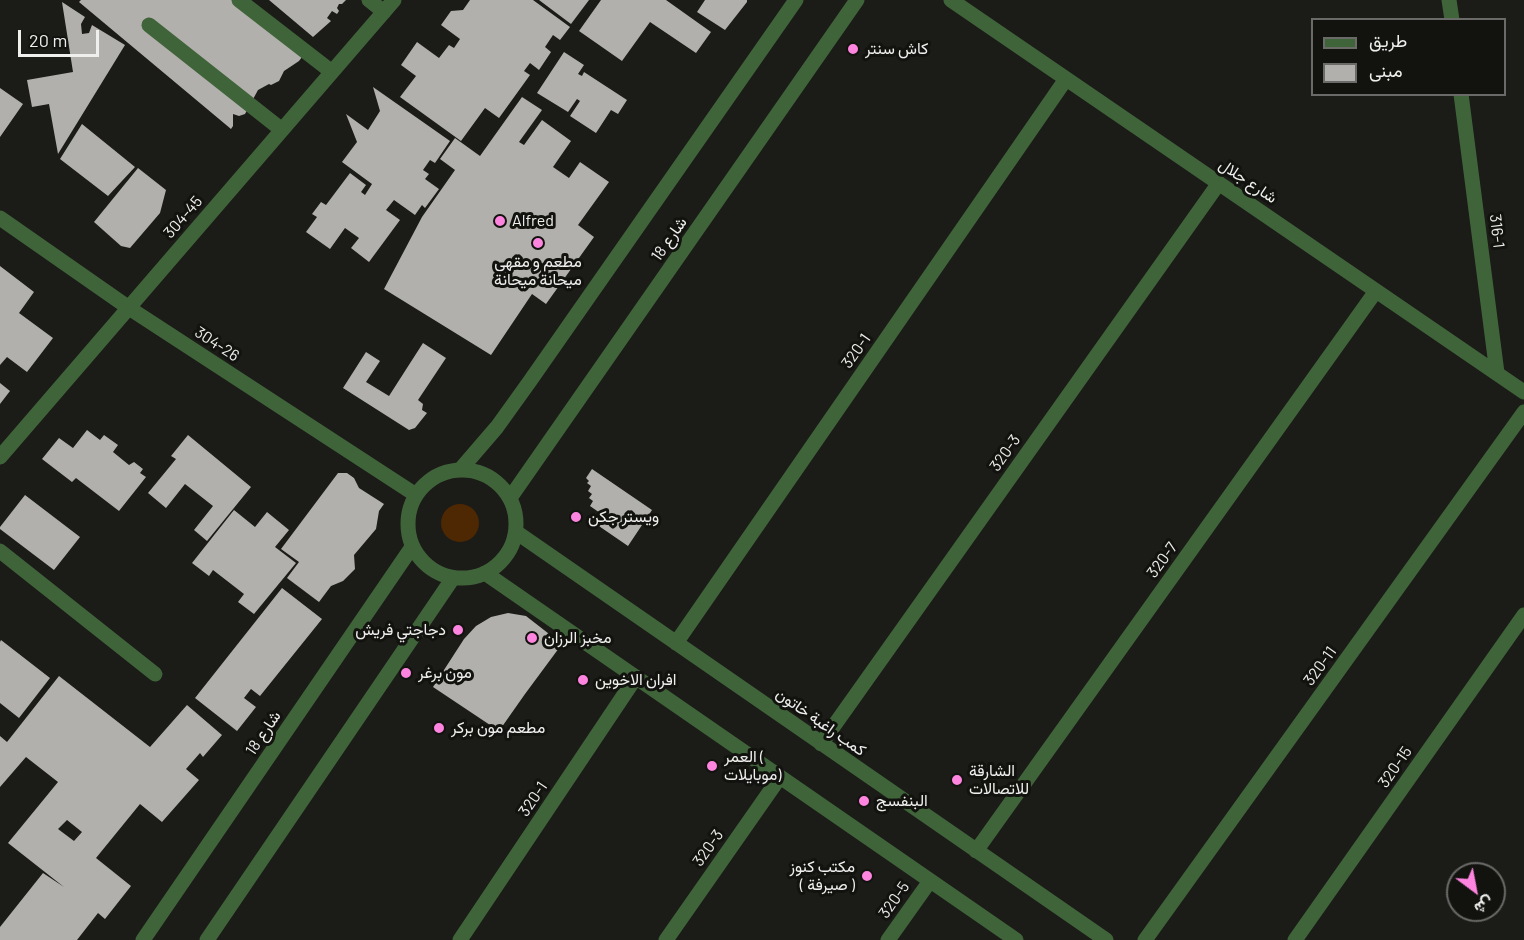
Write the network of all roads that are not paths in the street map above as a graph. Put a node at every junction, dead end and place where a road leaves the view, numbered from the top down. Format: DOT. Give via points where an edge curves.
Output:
graph roads {
  1 [pos="239,0"];
  2 [pos="369,0"];
  3 [pos="394,0"];
  4 [pos="796,0"];
  5 [pos="857,0"];
  6 [pos="951,0"];
  7 [pos="1449,0"];
  8 [pos="384,12"];
  9 [pos="1452,18"];
  10 [pos="149,25"];
  11 [pos="332,72"];
  12 [pos="1066,79"];
  13 [pos="1461,96"];
  14 [pos="282,130"];
  15 [pos="1219,183"];
  16 [pos="0,218"];
  17 [pos="1376,291"];
  18 [pos="129,308"];
  19 [pos="1497,373"];
  20 [pos="1524,392"];
  21 [pos="1524,412"];
  22 [pos="0,457"];
  23 [pos="460,470"];
  24 [pos="416,495"];
  25 [pos="510,498"];
  26 [pos="516,532"];
  27 [pos="412,547"];
  28 [pos="0,551"];
  29 [pos="485,573"];
  30 [pos="453,578"];
  31 [pos="1524,615"];
  32 [pos="676,643"];
  33 [pos="155,674"];
  34 [pos="636,677"];
  35 [pos="821,744"];
  36 [pos="780,777"];
  37 [pos="976,851"];
  38 [pos="930,880"];
  39 [pos="143,940"];
  40 [pos="207,940"];
  41 [pos="460,940"];
  42 [pos="666,940"];
  43 [pos="888,940"];
  44 [pos="1016,940"];
  45 [pos="1106,940"];
  46 [pos="1145,940"];
  47 [pos="1295,940"];
  1 -- 11 [label="street"];
  2 -- 8 [label="street"];
  3 -- 8 [label="street, 304-45"];
  4 -- 23 [label="street, شارع 18" via="530,381"];
  5 -- 25 [label="street, شارع 18"];
  6 -- 12 [label="street, شارع جلال"];
  7 -- 9 [label="street"];
  8 -- 11 [label="street, 304-45"];
  10 -- 14 [label="street"];
  11 -- 14 [label="street, 304-45"];
  12 -- 15 [label="street, شارع جلال"];
  12 -- 32 [label="street, 320-1"];
  13 -- 19 [label="street, 316-1"];
  14 -- 18 [label="street, 304-45"];
  15 -- 17 [label="street, شارع جلال"];
  15 -- 35 [label="street, 320-3"];
  16 -- 18 [label="street, 304-26"];
  17 -- 19 [label="street, شارع جلال"];
  17 -- 37 [label="street, 320-7"];
  18 -- 22 [label="street, 304-45"];
  18 -- 24 [label="street, 304-26"];
  19 -- 20 [label="street, شارع جلال"];
  21 -- 46 [label="street, 320-11"];
  23 -- 24 [label="street" via="435,477"];
  23 -- 25 [label="street" via="489,477"];
  24 -- 27 [label="street" via="408,520"];
  25 -- 26 [label="street"];
  26 -- 29 [label="street" via="506,556"];
  26 -- 32 [label="street, كمب راغبة خاتون"];
  27 -- 30 [label="street" via="429,567"];
  27 -- 39 [label="street, شارع 18"];
  28 -- 33 [label="street"];
  29 -- 30 [label="street"];
  29 -- 34 [label="street"];
  30 -- 40 [label="street"];
  31 -- 47 [label="street, 320-15"];
  32 -- 35 [label="street, كمب راغبة خاتون"];
  34 -- 36 [label="street"];
  34 -- 41 [label="street, 320-1"];
  35 -- 37 [label="street, كمب راغبة خاتون"];
  36 -- 38 [label="street"];
  36 -- 42 [label="street, 320-3"];
  37 -- 45 [label="street, كمب راغبة خاتون"];
  38 -- 43 [label="street, 320-5"];
  38 -- 44 [label="street"];
}
